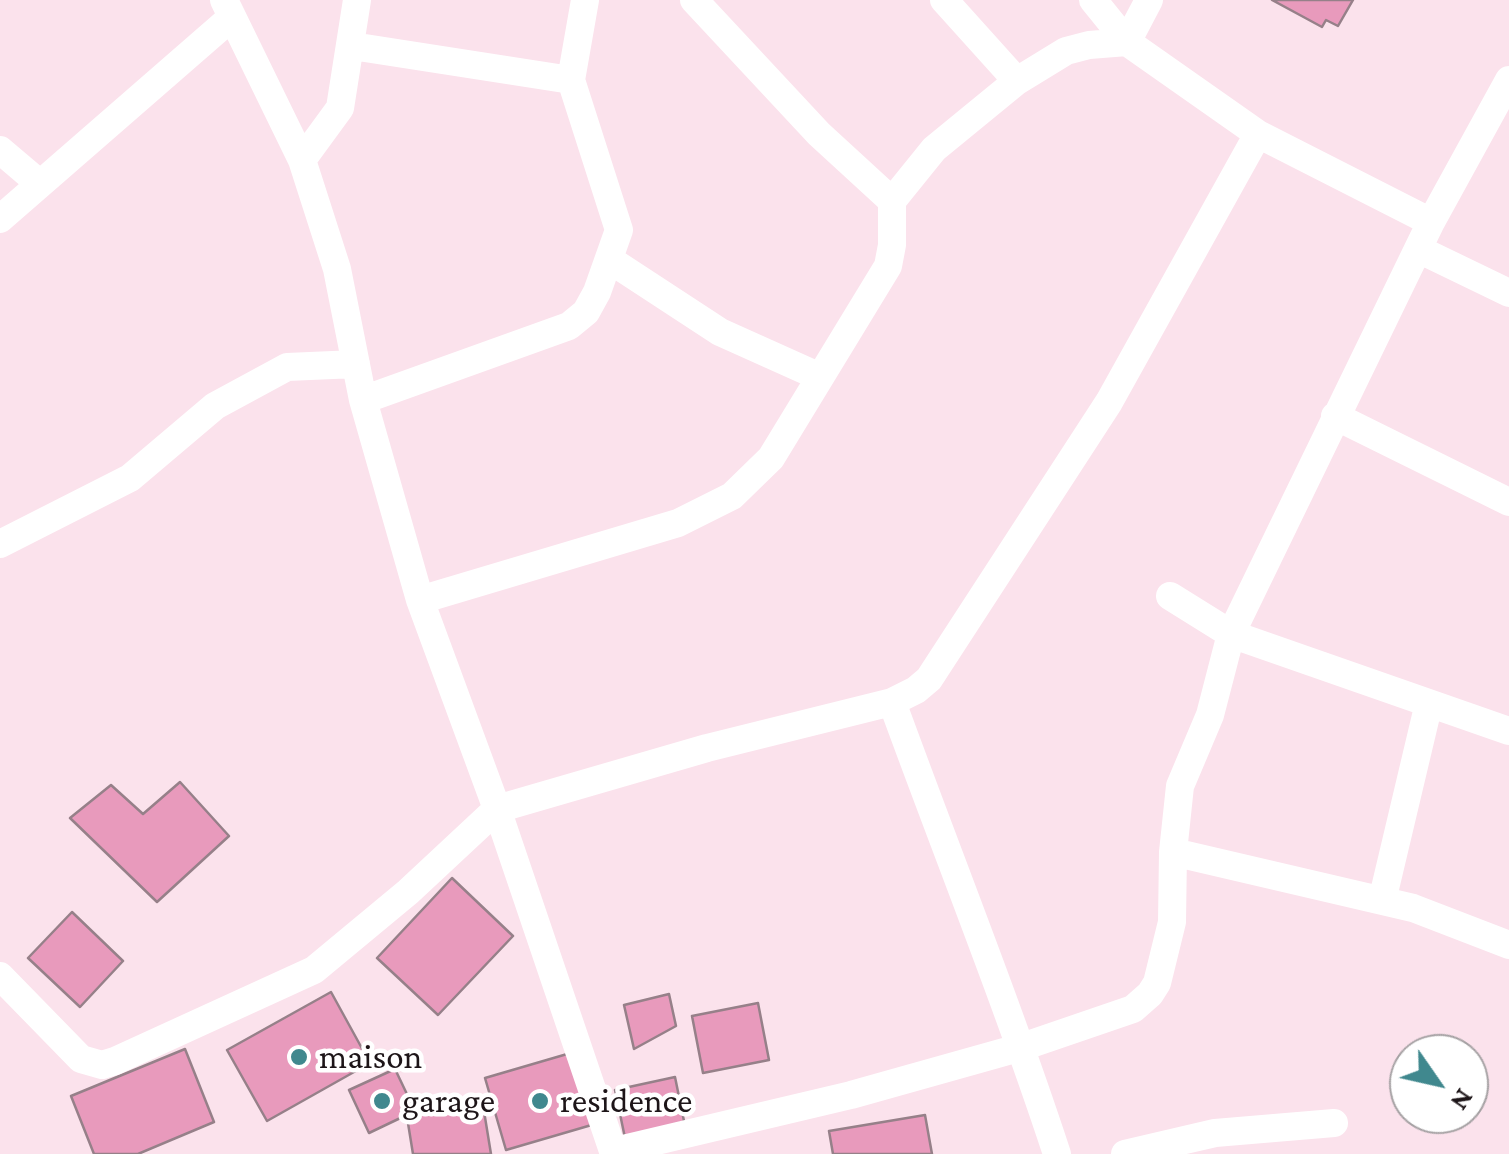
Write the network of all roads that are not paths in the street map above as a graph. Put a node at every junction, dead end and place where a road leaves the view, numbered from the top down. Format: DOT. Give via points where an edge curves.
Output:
graph roads {
  1 [pos="357,0"];
  2 [pos="586,0"];
  3 [pos="694,0"];
  4 [pos="944,0"];
  5 [pos="1093,0"];
  6 [pos="1149,0"];
  7 [pos="228,8"];
  8 [pos="1127,42"];
  9 [pos="352,46"];
  10 [pos="571,80"];
  11 [pos="1017,80"];
  12 [pos="1506,93"];
  13 [pos="1258,134"];
  14 [pos="0,150"];
  15 [pos="302,160"];
  16 [pos="38,182"];
  17 [pos="892,201"];
  18 [pos="0,218"];
  19 [pos="1431,222"];
  20 [pos="1418,248"];
  21 [pos="610,260"];
  22 [pos="1509,293"];
  23 [pos="356,364"];
  24 [pos="818,376"];
  25 [pos="363,400"];
  26 [pos="1335,416"];
  27 [pos="1509,502"];
  28 [pos="0,544"];
  29 [pos="1170,596"];
  30 [pos="420,600"];
  31 [pos="1231,634"];
  32 [pos="892,702"];
  33 [pos="1430,704"];
  34 [pos="1509,731"];
  35 [pos="497,809"];
  36 [pos="1173,852"];
  37 [pos="1382,901"];
  38 [pos="1509,944"];
  39 [pos="0,976"];
  40 [pos="1022,1048"];
  41 [pos="1334,1123"];
  42 [pos="614,1153"];
  43 [pos="1057,1154"];
  44 [pos="1125,1154"];
  1 -- 9 [label="street"];
  2 -- 10 [label="street"];
  3 -- 17 [label="street"];
  4 -- 11 [label="street"];
  5 -- 8 [label="street"];
  6 -- 8 [label="street"];
  7 -- 15 [label="street"];
  7 -- 16 [label="street"];
  8 -- 11 [label="street" via="1066,52"];
  8 -- 13 [label="street"];
  9 -- 10 [label="street"];
  9 -- 15 [label="street" via="340,108"];
  10 -- 21 [label="street" via="619,230"];
  11 -- 17 [label="street" via="934,150"];
  12 -- 19 [label="street"];
  13 -- 19 [label="street"];
  13 -- 32 [label="street" via="1109,402 1010,558 928,678"];
  14 -- 16 [label="street"];
  15 -- 23 [label="street" via="337,268"];
  16 -- 18 [label="street"];
  17 -- 24 [label="street" via="888,266"];
  19 -- 20 [label="street"];
  20 -- 22 [label="street"];
  20 -- 26 [label="street"];
  21 -- 24 [label="street" via="720,332"];
  21 -- 25 [label="street" via="586,312 570,326"];
  23 -- 25 [label="street"];
  23 -- 28 [label="street" via="287,368 215,406 130,478"];
  24 -- 30 [label="street" via="771,458 732,496 678,523"];
  25 -- 30 [label="street"];
  26 -- 27 [label="street"];
  26 -- 31 [label="street"];
  29 -- 31 [label="street"];
  30 -- 35 [label="street"];
  31 -- 33 [label="street"];
  31 -- 36 [label="street" via="1210,715 1180,786"];
  32 -- 35 [label="street"];
  32 -- 40 [label="street"];
  33 -- 34 [label="street"];
  33 -- 37 [label="street"];
  35 -- 39 [label="street" via="314,970 115,1061 81,1059"];
  35 -- 42 [label="street"];
  36 -- 37 [label="street"];
  36 -- 40 [label="street" via="1172,922 1150,994 1132,1009"];
  37 -- 38 [label="street"];
  40 -- 42 [label="street"];
  40 -- 43 [label="street"];
  41 -- 44 [label="street" via="1215,1133"];
}
